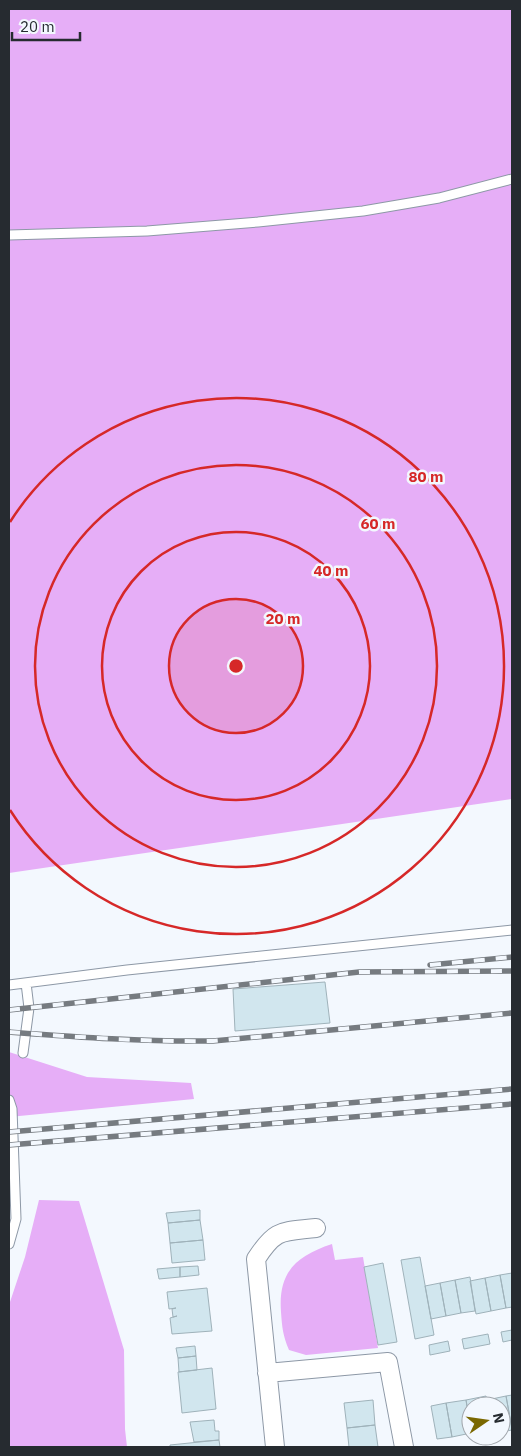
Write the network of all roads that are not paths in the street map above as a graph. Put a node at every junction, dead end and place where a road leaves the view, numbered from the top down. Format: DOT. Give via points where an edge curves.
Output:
graph roads {
  1 [pos="512,179"];
  2 [pos="9,235"];
  3 [pos="512,930"];
  4 [pos="26,983"];
  5 [pos="9,985"];
  6 [pos="24,1052"];
  7 [pos="9,1100"];
  8 [pos="316,1228"];
  9 [pos="9,1244"];
  10 [pos="267,1373"];
  11 [pos="274,1447"];
  12 [pos="404,1447"];
  1 -- 2 [label="lane" via="439,198 296,218 147,231"];
  3 -- 4 [label="lane"];
  4 -- 5 [label="lane"];
  4 -- 6 [label="lane" via="29,1008"];
  7 -- 9 [label="lane" via="16,1219"];
  8 -- 10 [label="street" via="279,1233 256,1259"];
  10 -- 11 [label="street"];
  10 -- 12 [label="street" via="388,1362"];
}
